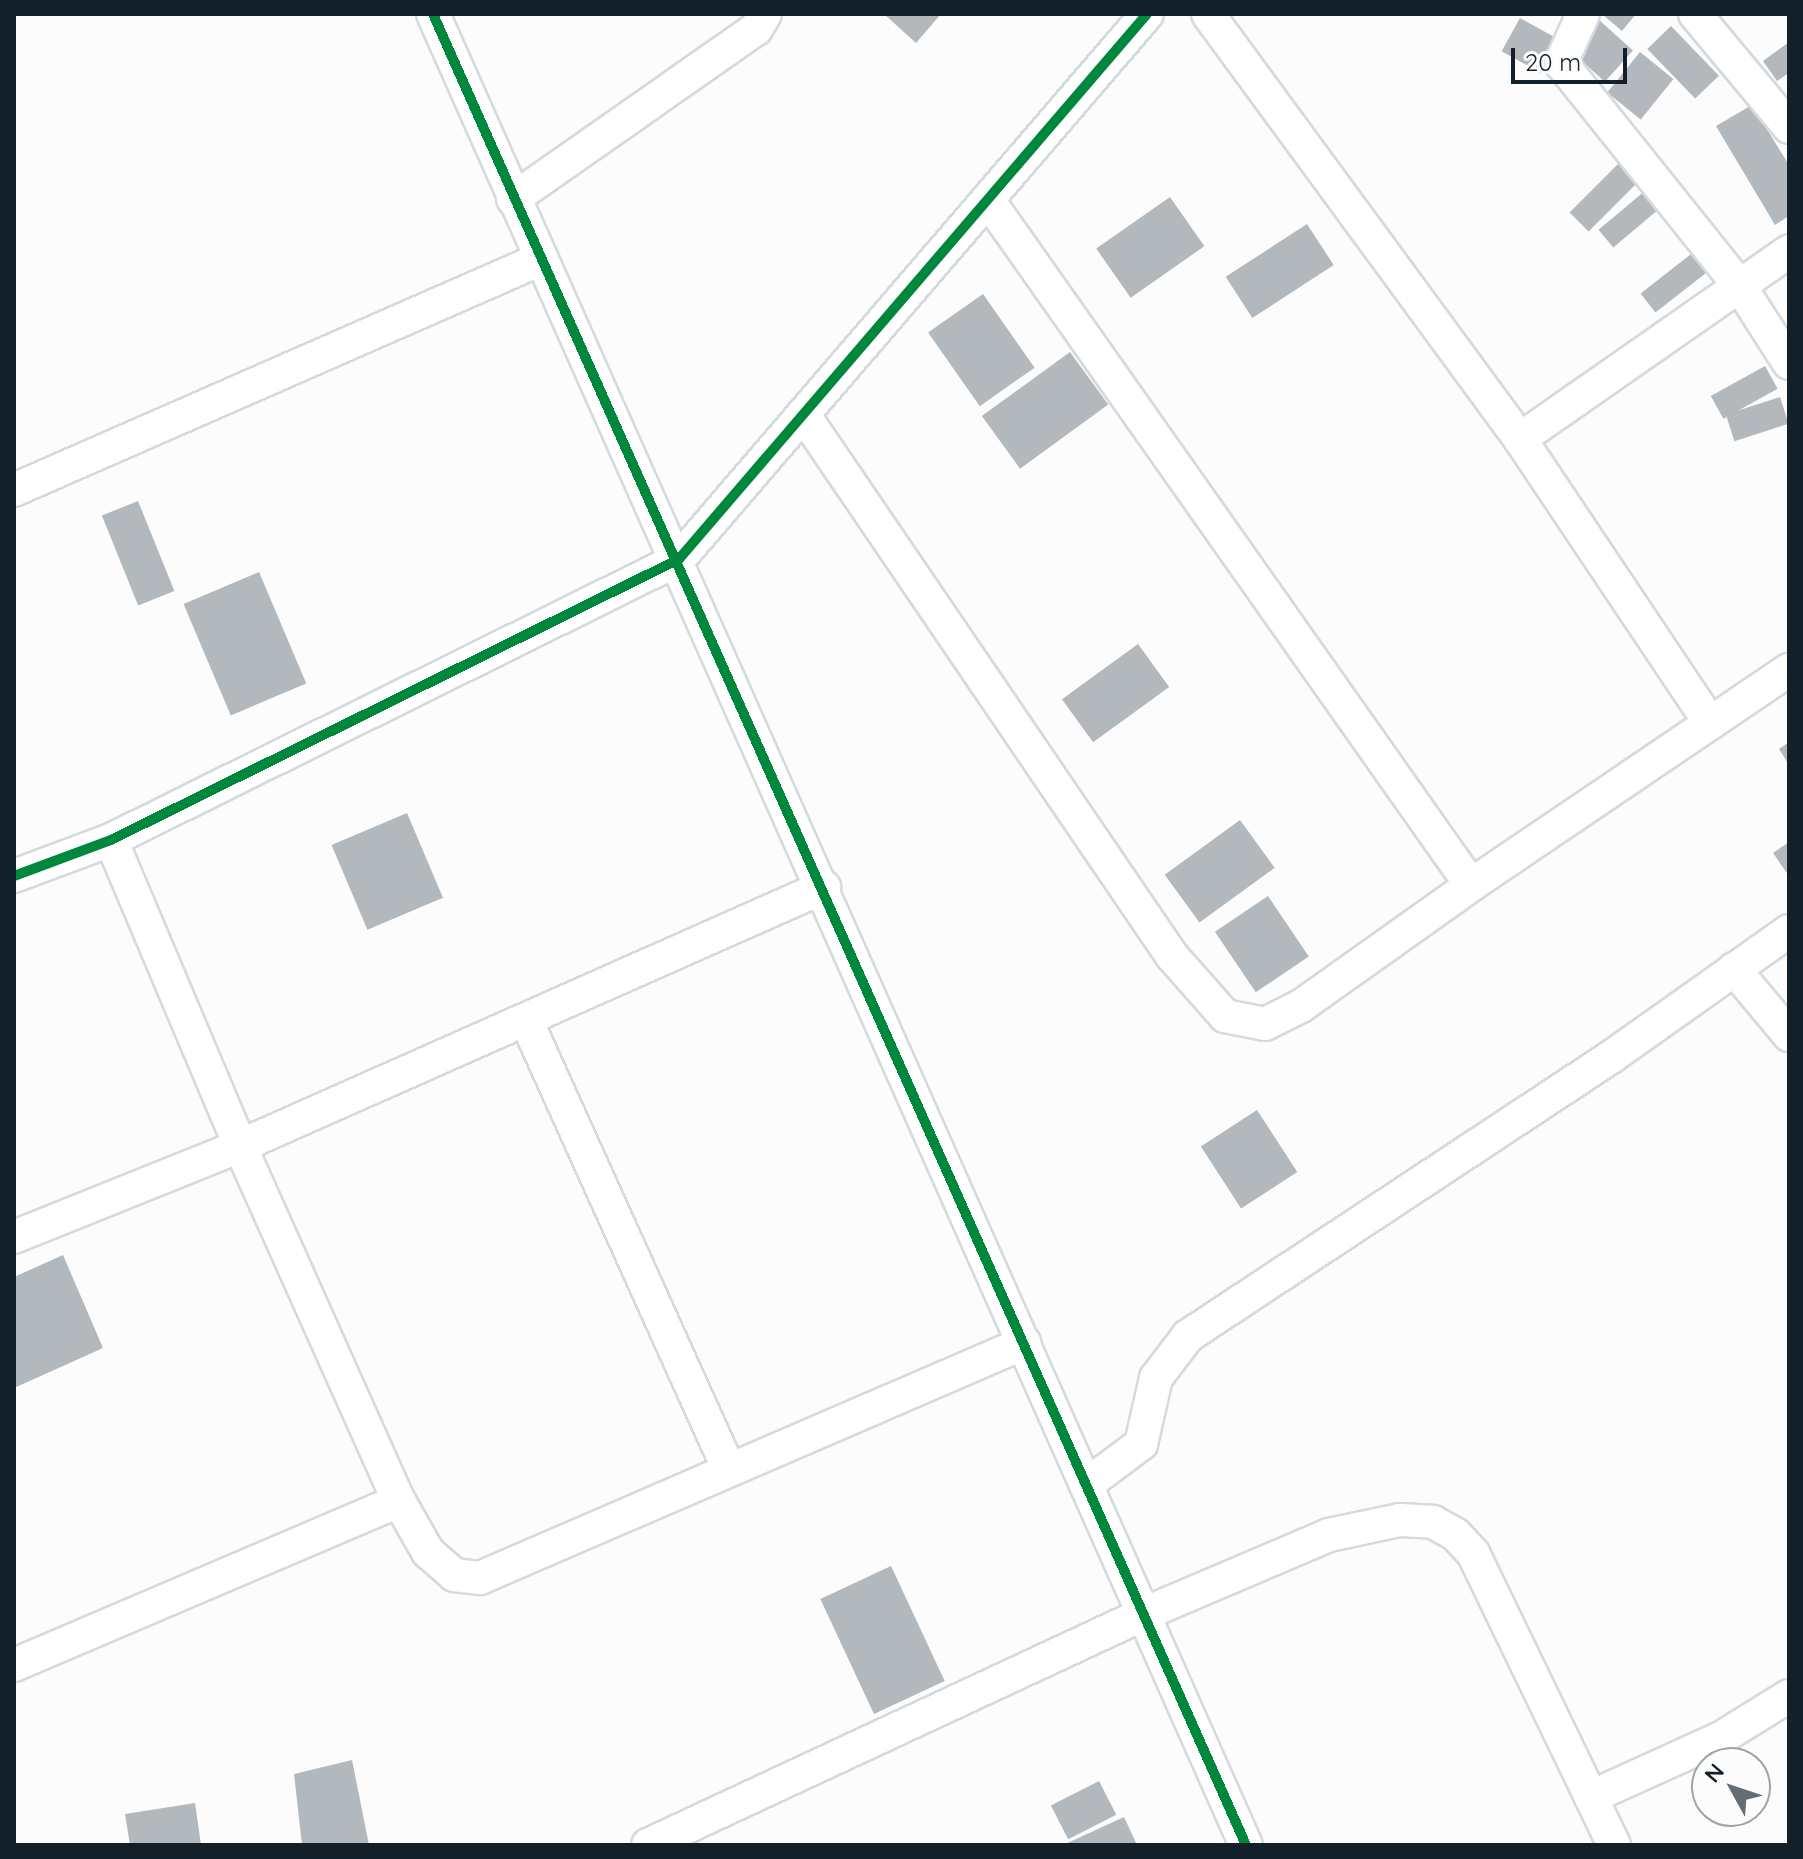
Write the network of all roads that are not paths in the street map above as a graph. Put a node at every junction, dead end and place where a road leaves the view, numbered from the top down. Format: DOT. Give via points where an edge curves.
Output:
graph roads {
  1 [pos="433,14"];
  2 [pos="765,14"];
  3 [pos="1147,14"];
  4 [pos="1208,14"];
  5 [pos="1583,14"];
  6 [pos="1695,14"];
  7 [pos="1789,127"];
  8 [pos="513,199"];
  9 [pos="988,200"];
  10 [pos="1789,251"];
  11 [pos="541,259"];
  12 [pos="1741,288"];
  13 [pos="1789,363"];
  14 [pos="803,414"];
  15 [pos="1520,439"];
  16 [pos="14,490"];
  17 [pos="679,559"];
  18 [pos="1789,670"];
  19 [pos="1710,723"];
  20 [pos="111,840"];
  21 [pos="14,876"];
  22 [pos="1471,885"];
  23 [pos="824,887"];
  24 [pos="1789,931"];
  25 [pos="1734,969"];
  26 [pos="526,1020"];
  27 [pos="1789,1035"];
  28 [pos="240,1146"];
  29 [pos="14,1237"];
  30 [pos="1024,1343"];
  31 [pos="728,1468"];
  32 [pos="1086,1485"];
  33 [pos="399,1501"];
  34 [pos="1146,1613"];
  35 [pos="14,1665"];
  36 [pos="1789,1696"];
  37 [pos="1591,1797"];
  38 [pos="648,1845"];
  39 [pos="1246,1845"];
  40 [pos="1614,1845"];
  1 -- 8 [label="street"];
  2 -- 8 [label="street" via="756,29"];
  3 -- 9 [label="street"];
  4 -- 15 [label="street"];
  5 -- 12 [label="street" via="1561,63"];
  6 -- 7 [label="street"];
  8 -- 11 [label="street"];
  9 -- 14 [label="street"];
  9 -- 22 [label="street"];
  10 -- 12 [label="street"];
  11 -- 16 [label="street"];
  11 -- 17 [label="street"];
  12 -- 13 [label="street"];
  12 -- 15 [label="street"];
  14 -- 17 [label="street"];
  14 -- 22 [label="street" via="1172,956 1225,1016 1265,1024 1301,1006"];
  15 -- 19 [label="street"];
  17 -- 20 [label="street"];
  17 -- 23 [label="street"];
  18 -- 19 [label="street"];
  19 -- 22 [label="street"];
  20 -- 21 [label="street"];
  20 -- 28 [label="street"];
  23 -- 26 [label="street"];
  23 -- 30 [label="street"];
  24 -- 25 [label="street"];
  25 -- 27 [label="street"];
  25 -- 32 [label="street" via="1188,1336 1156,1378 1141,1444"];
  26 -- 28 [label="street"];
  26 -- 31 [label="street"];
  28 -- 29 [label="street"];
  28 -- 33 [label="street"];
  30 -- 31 [label="street"];
  30 -- 32 [label="street"];
  31 -- 33 [label="street" via="480,1578 454,1575 428,1552"];
  32 -- 34 [label="street"];
  33 -- 35 [label="street"];
  34 -- 37 [label="street" via="1329,1535 1400,1520 1433,1522 1473,1553"];
  34 -- 38 [label="street"];
  34 -- 39 [label="street"];
  36 -- 37 [label="street" via="1721,1738"];
  37 -- 40 [label="street"];
}
